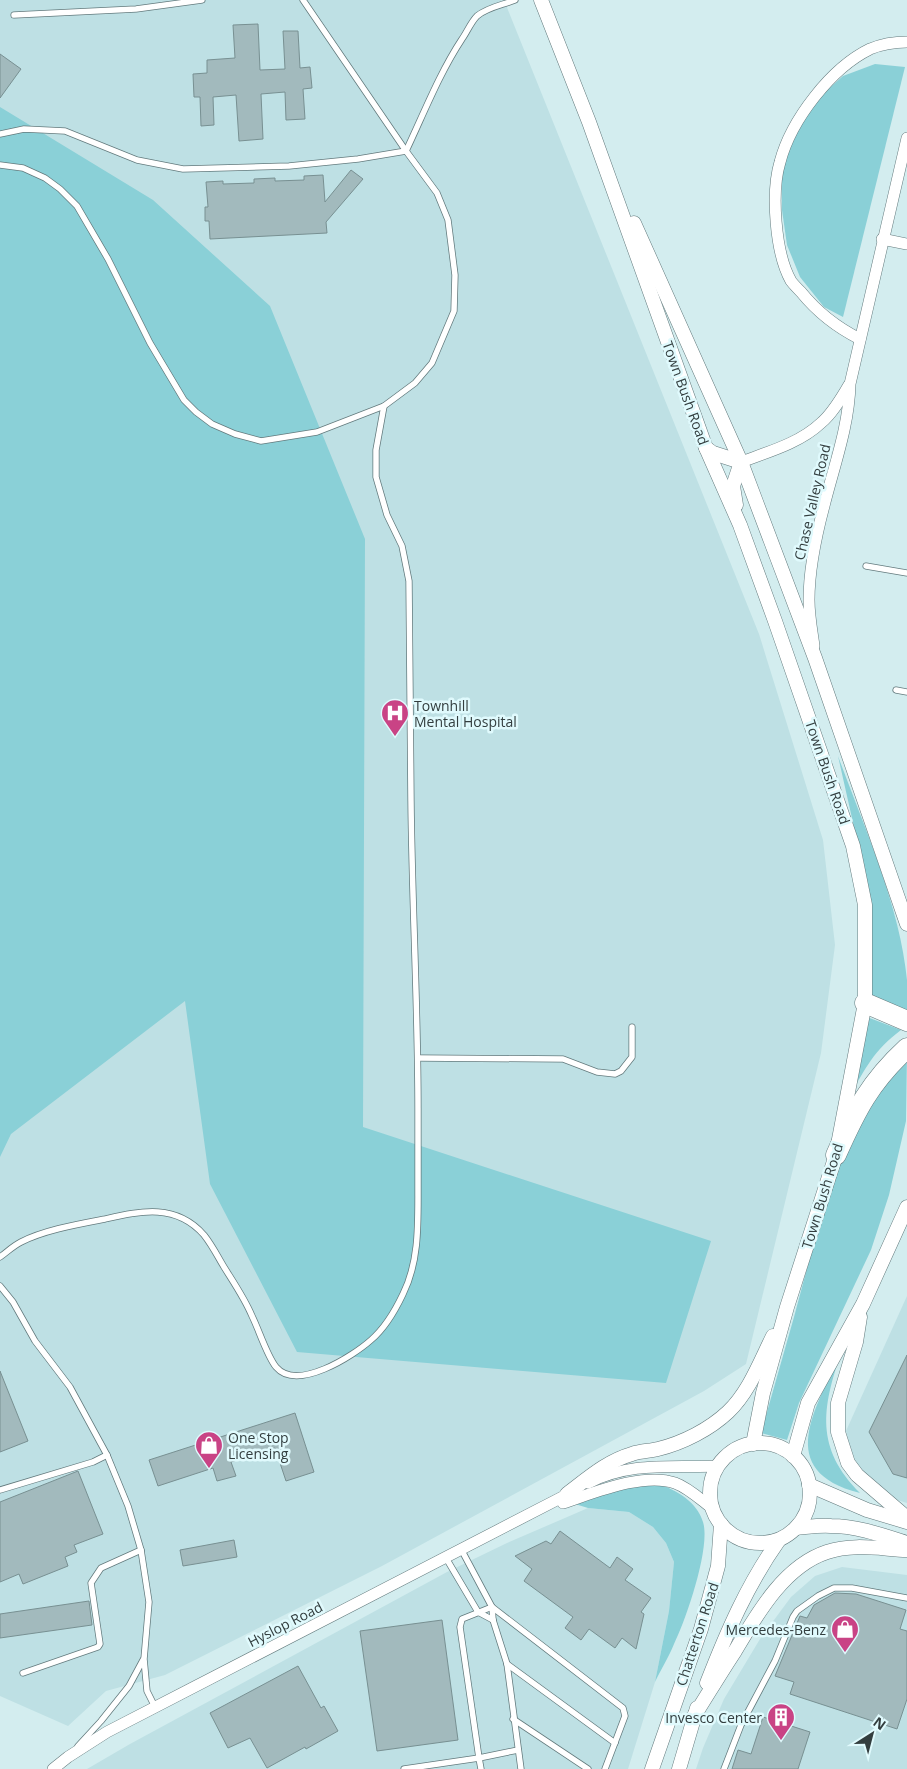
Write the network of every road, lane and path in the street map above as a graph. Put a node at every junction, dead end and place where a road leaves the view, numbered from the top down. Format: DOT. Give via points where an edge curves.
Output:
graph roads {
  1 [pos="202,0"];
  2 [pos="303,0"];
  3 [pos="515,0"];
  4 [pos="541,0"];
  5 [pos="14,14"];
  6 [pos="907,42"];
  7 [pos="588,122"];
  8 [pos="0,134"];
  9 [pos="907,138"];
  10 [pos="406,151"];
  11 [pos="0,166"];
  12 [pos="882,239"];
  13 [pos="907,244"];
  14 [pos="860,339"];
  15 [pos="850,384"];
  16 [pos="384,406"];
  17 [pos="706,448"];
  18 [pos="741,462"];
  19 [pos="740,525"];
  20 [pos="866,566"];
  21 [pos="907,573"];
  22 [pos="816,658"];
  23 [pos="896,690"];
  24 [pos="907,692"];
  25 [pos="907,924"];
  26 [pos="866,1003"];
  27 [pos="907,1021"];
  28 [pos="632,1027"];
  29 [pos="907,1048"];
  30 [pos="418,1058"];
  31 [pos="836,1155"];
  32 [pos="907,1207"];
  33 [pos="0,1257"];
  34 [pos="0,1286"];
  35 [pos="863,1304"];
  36 [pos="787,1307"];
  37 [pos="753,1444"];
  38 [pos="108,1455"];
  39 [pos="793,1456"];
  40 [pos="718,1466"];
  41 [pos="809,1485"];
  42 [pos="0,1490"];
  43 [pos="567,1494"];
  44 [pos="713,1509"];
  45 [pos="535,1512"];
  46 [pos="907,1518"];
  47 [pos="907,1522"];
  48 [pos="721,1524"];
  49 [pos="796,1528"];
  50 [pos="779,1540"];
  51 [pos="907,1543"];
  52 [pos="461,1549"];
  53 [pos="141,1550"];
  54 [pos="907,1550"];
  55 [pos="446,1558"];
  56 [pos="907,1598"];
  57 [pos="492,1607"];
  58 [pos="478,1612"];
  59 [pos="493,1620"];
  60 [pos="144,1659"];
  61 [pos="507,1664"];
  62 [pos="22,1673"];
  63 [pos="155,1707"];
  64 [pos="694,1716"];
  65 [pos="513,1719"];
  66 [pos="615,1743"];
  67 [pos="518,1750"];
  68 [pos="68,1757"];
  69 [pos="479,1758"];
  70 [pos="53,1769"];
  71 [pos="404,1769"];
  72 [pos="481,1769"];
  73 [pos="521,1769"];
  74 [pos="588,1769"];
  75 [pos="605,1769"];
  76 [pos="652,1769"];
  77 [pos="679,1769"];
  78 [pos="724,1769"];
  1 -- 5 [label="lane" via="136,9"];
  2 -- 10 [label="lane"];
  3 -- 10 [label="lane" via="496,5 477,16 450,57"];
  4 -- 7 [label="street, Town Bush Road"];
  6 -- 14 [label="street" via="871,48 833,77 806,108 779,163 775,209 783,259 791,281 828,320"];
  7 -- 17 [label="street, Town Bush Road"];
  7 -- 18 [label="street, Town Bush Road"];
  8 -- 10 [label="lane" via="24,129 65,131 137,160 183,169 289,166 358,160"];
  9 -- 12 [label="street, Chase Valley Road"];
  10 -- 16 [label="lane" via="437,193 448,220 455,275 454,311 432,363 415,383"];
  11 -- 16 [label="lane" via="23,168 45,178 77,206 179,392 196,412 212,424 261,441 318,432"];
  12 -- 13 [label="street"];
  12 -- 14 [label="street, Chase Valley Road"];
  14 -- 15 [label="street, Chase Valley Road"];
  15 -- 18 [label="street, Chase Valley Road" via="828,417 813,430"];
  15 -- 22 [label="street, Chase Valley Road" via="848,415 823,508 810,579 809,602"];
  16 -- 30 [label="lane" via="376,450 376,477 387,515 402,546 409,581"];
  17 -- 18 [label="street" via="713,454"];
  17 -- 19 [label="street, Town Bush Road"];
  18 -- 19 [label="street" via="733,486"];
  18 -- 22 [label="street, Town Bush Road"];
  19 -- 26 [label="street, Town Bush Road" via="853,846 865,905"];
  20 -- 21 [label="lane"];
  22 -- 25 [label="street, Town Bush Road"];
  23 -- 24 [label="lane"];
  26 -- 27 [label="highway"];
  26 -- 31 [label="street, Town Bush Road"];
  28 -- 30 [label="lane" via="632,1057 615,1074 597,1072 563,1059"];
  29 -- 31 [label="highway" via="890,1063 863,1099"];
  30 -- 33 [label="lane" via="418,1224 415,1262 409,1283 385,1325 372,1339 347,1357 310,1375 287,1375 277,1368 248,1307 205,1236 194,1226 167,1213 138,1212 38,1235 20,1242"];
  31 -- 36 [label="street, Town Bush Road"];
  32 -- 35 [label="street"];
  34 -- 38 [label="lane" via="35,1341 70,1387"];
  35 -- 39 [label="street" via="808,1402"];
  35 -- 46 [label="street" via="856,1342 838,1403 838,1432 848,1463 857,1475"];
  36 -- 37 [label="street, Town Bush Road" via="763,1392"];
  36 -- 43 [label="street" via="746,1389 729,1411 686,1440 631,1454 598,1470"];
  37 -- 39 [label="street" via="774,1446"];
  37 -- 40 [label="street" via="733,1451"];
  38 -- 42 [label="lane"];
  38 -- 53 [label="lane"];
  39 -- 41 [label="street" via="806,1474"];
  40 -- 43 [label="street, Hyslop Road" via="640,1467 605,1475"];
  40 -- 44 [label="street" via="710,1487"];
  41 -- 47 [label="street" via="867,1510"];
  41 -- 49 [label="street" via="808,1508"];
  43 -- 45 [label="street, Hyslop Road"];
  44 -- 45 [label="street, Hyslop Road" via="676,1483 646,1480"];
  44 -- 48 [label="street"];
  45 -- 52 [label="street, Hyslop Road"];
  48 -- 50 [label="street" via="736,1536 754,1543"];
  48 -- 76 [label="street, Chatterton Road" via="718,1566 706,1611"];
  49 -- 50 [label="street"];
  49 -- 51 [label="street" via="846,1527"];
  50 -- 64 [label="street, Chatterton Road" via="745,1595"];
  52 -- 55 [label="street, Hyslop Road"];
  52 -- 57 [label="lane"];
  53 -- 60 [label="lane" via="149,1602"];
  53 -- 62 [label="lane" via="101,1568 91,1583 98,1647"];
  54 -- 64 [label="street" via="842,1548 809,1560 768,1598"];
  55 -- 58 [label="lane"];
  55 -- 63 [label="street, Hyslop Road"];
  56 -- 78 [label="lane" via="834,1588 797,1611 741,1725"];
  57 -- 58 [label="lane"];
  57 -- 59 [label="lane"];
  57 -- 66 [label="lane" via="622,1706 625,1716"];
  58 -- 59 [label="lane"];
  58 -- 69 [label="lane" via="462,1620 460,1627"];
  59 -- 61 [label="lane"];
  60 -- 63 [label="lane" via="147,1690"];
  60 -- 68 [label="lane" via="129,1686"];
  61 -- 65 [label="lane"];
  61 -- 66 [label="lane"];
  63 -- 68 [label="street, Hyslop Road"];
  64 -- 77 [label="street, Chatterton Road"];
  65 -- 67 [label="lane"];
  65 -- 74 [label="lane"];
  66 -- 75 [label="lane"];
  67 -- 69 [label="lane"];
  67 -- 73 [label="lane"];
  68 -- 70 [label="street, Hyslop Road"];
  69 -- 71 [label="lane"];
  69 -- 72 [label="lane"];
}
